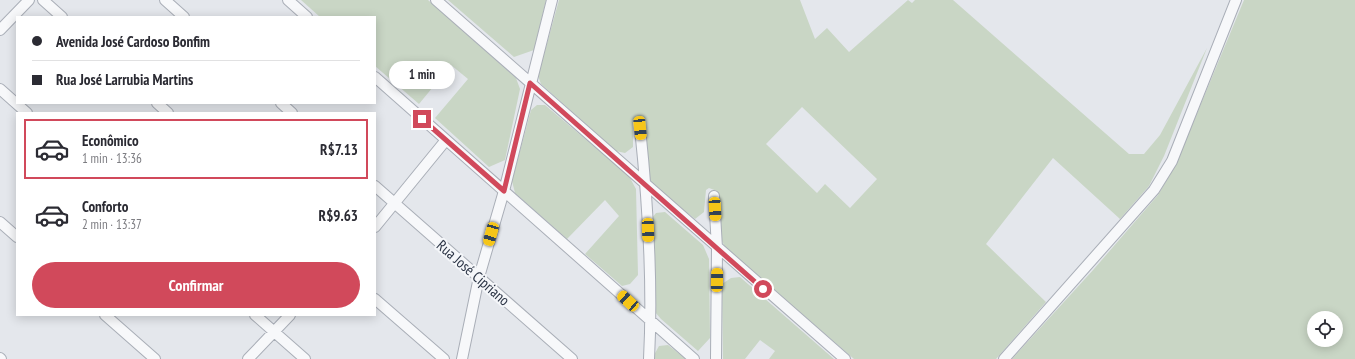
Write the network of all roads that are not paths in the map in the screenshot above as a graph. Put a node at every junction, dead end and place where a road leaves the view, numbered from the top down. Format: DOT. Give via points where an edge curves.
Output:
graph roads {
  1 [pos="29,0"];
  2 [pos="43,0"];
  3 [pos="165,0"];
  4 [pos="288,0"];
  5 [pos="436,0"];
  6 [pos="552,0"];
  7 [pos="1236,0"];
  8 [pos="61,16"];
  9 [pos="183,16"];
  10 [pos="306,16"];
  11 [pos="0,30"];
  12 [pos="376,78"];
  13 [pos="530,83"];
  14 [pos="0,89"];
  15 [pos="16,103"];
  16 [pos="17,104"];
  17 [pos="158,104"];
  18 [pos="282,104"];
  19 [pos="26,112"];
  20 [pos="167,112"];
  21 [pos="291,112"];
  22 [pos="640,128"];
  23 [pos="446,140"];
  24 [pos="646,185"];
  25 [pos="376,187"];
  26 [pos="504,191"];
  27 [pos="714,196"];
  28 [pos="395,204"];
  29 [pos="0,222"];
  30 [pos="376,226"];
  31 [pos="16,236"];
  32 [pos="717,248"];
  33 [pos="479,277"];
  34 [pos="376,300"];
  35 [pos="106,316"];
  36 [pos="256,316"];
  37 [pos="289,316"];
  38 [pos="651,322"];
  39 [pos="274,331"];
  40 [pos="155,359"];
  41 [pos="248,359"];
  42 [pos="305,359"];
  43 [pos="444,359"];
  44 [pos="462,359"];
  45 [pos="572,359"];
  46 [pos="649,359"];
  47 [pos="694,359"];
  48 [pos="716,359"];
  49 [pos="844,359"];
  50 [pos="1004,359"];
  1 -- 11 [label="street"];
  2 -- 8 [label="street"];
  3 -- 9 [label="street"];
  4 -- 10 [label="street"];
  5 -- 13 [label="street"];
  6 -- 13 [label="street"];
  7 -- 50 [label="street" via="1172,160 1154,190"];
  12 -- 23 [label="street"];
  13 -- 24 [label="street"];
  13 -- 26 [label="street"];
  14 -- 15 [label="street"];
  16 -- 19 [label="street"];
  17 -- 20 [label="street"];
  18 -- 21 [label="street"];
  22 -- 24 [label="street"];
  23 -- 26 [label="street"];
  23 -- 28 [label="street"];
  24 -- 32 [label="street"];
  24 -- 38 [label="street"];
  25 -- 28 [label="street, Rua José Cipriano"];
  26 -- 33 [label="street"];
  26 -- 38 [label="street"];
  27 -- 32 [label="street"];
  28 -- 30 [label="street"];
  28 -- 33 [label="street, Rua José Cipriano"];
  29 -- 31 [label="street"];
  32 -- 48 [label="street"];
  32 -- 49 [label="street"];
  33 -- 44 [label="street"];
  33 -- 45 [label="street, Rua José Cipriano"];
  34 -- 43 [label="street"];
  35 -- 40 [label="street"];
  36 -- 39 [label="street"];
  37 -- 39 [label="street"];
  38 -- 46 [label="street"];
  38 -- 47 [label="street"];
  39 -- 41 [label="street"];
  39 -- 42 [label="street"];
}
